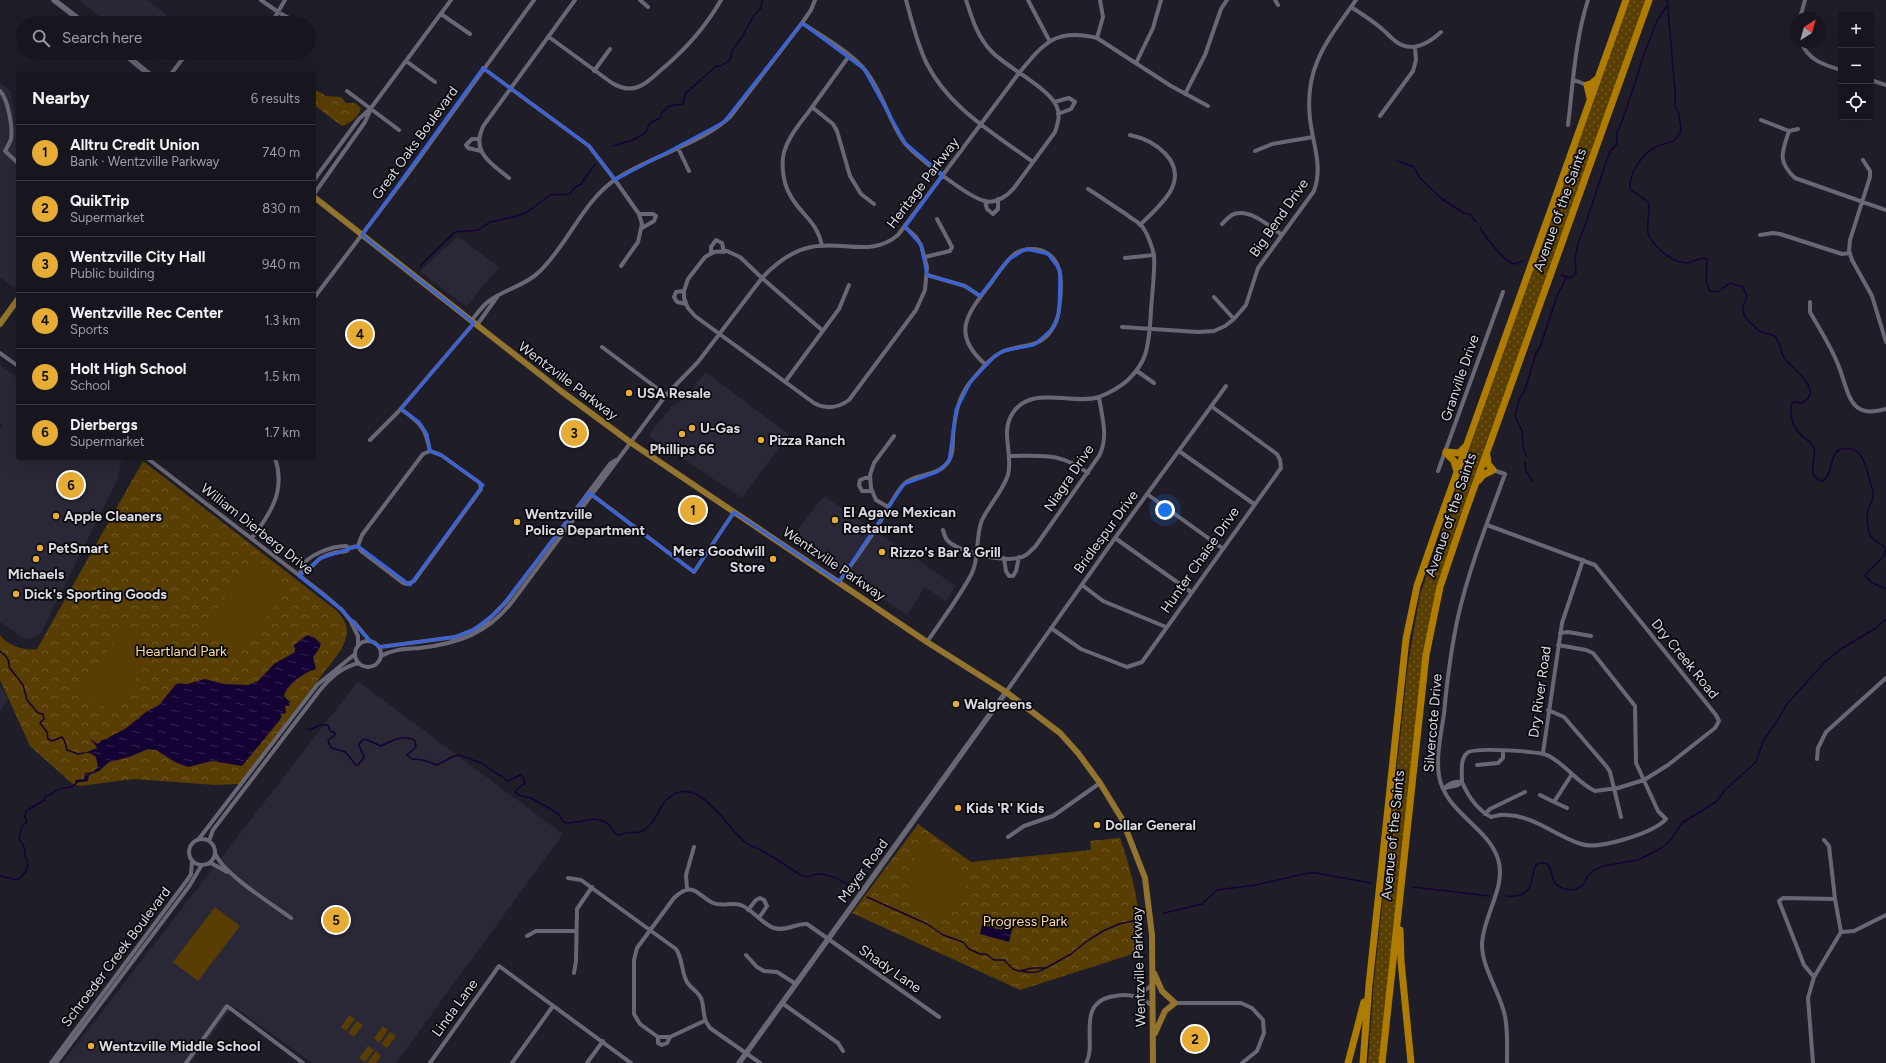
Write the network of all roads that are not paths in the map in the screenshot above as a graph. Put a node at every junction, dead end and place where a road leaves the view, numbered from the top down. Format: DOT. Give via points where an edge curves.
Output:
graph roads {
  1 [pos="262,0"];
  2 [pos="285,0"];
  3 [pos="451,0"];
  4 [pos="534,0"];
  5 [pos="575,0"];
  6 [pos="640,0"];
  7 [pos="721,0"];
  8 [pos="815,0"];
  9 [pos="906,0"];
  10 [pos="966,0"];
  11 [pos="1028,0"];
  12 [pos="1100,0"];
  13 [pos="1161,0"];
  14 [pos="1227,0"];
  15 [pos="1275,0"];
  16 [pos="1356,0"];
  17 [pos="1588,0"];
  18 [pos="1626,0"];
  19 [pos="1649,0"];
  20 [pos="1805,0"];
  21 [pos="57,1"];
  22 [pos="1278,5"];
  23 [pos="648,7"];
  24 [pos="1352,7"];
  25 [pos="278,12"];
  26 [pos="1802,12"];
  27 [pos="441,14"];
  28 [pos="75,16"];
  29 [pos="274,16"];
  30 [pos="285,16"];
  31 [pos="802,23"];
  32 [pos="1441,32"];
  33 [pos="470,34"];
  34 [pos="549,37"];
  35 [pos="1097,38"];
  36 [pos="1049,40"];
  37 [pos="1416,47"];
  38 [pos="1804,48"];
  39 [pos="610,49"];
  40 [pos="849,56"];
  41 [pos="132,60"];
  42 [pos="182,60"];
  43 [pos="406,61"];
  44 [pos="1136,63"];
  45 [pos="483,68"];
  46 [pos="1838,69"];
  47 [pos="594,71"];
  48 [pos="147,72"];
  49 [pos="173,72"];
  50 [pos="1019,73"];
  51 [pos="1599,76"];
  52 [pos="1574,80"];
  53 [pos="1874,81"];
  54 [pos="435,82"];
  55 [pos="1587,85"];
  56 [pos="1886,85"];
  57 [pos="511,89"];
  58 [pos="347,90"];
  59 [pos="0,91"];
  60 [pos="1185,94"];
  61 [pos="1054,102"];
  62 [pos="1590,102"];
  63 [pos="812,106"];
  64 [pos="1208,106"];
  65 [pos="371,108"];
  66 [pos="1058,114"];
  67 [pos="1380,116"];
  68 [pos="1761,120"];
  69 [pos="981,124"];
  70 [pos="1568,126"];
  71 [pos="1798,129"];
  72 [pos="399,130"];
  73 [pos="1790,131"];
  74 [pos="1130,135"];
  75 [pos="1313,137"];
  76 [pos="479,139"];
  77 [pos="678,148"];
  78 [pos="481,151"];
  79 [pos="1255,151"];
  80 [pos="330,159"];
  81 [pos="1864,160"];
  82 [pos="16,161"];
  83 [pos="1034,162"];
  84 [pos="336,164"];
  85 [pos="689,171"];
  86 [pos="943,175"];
  87 [pos="316,177"];
  88 [pos="508,178"];
  89 [pos="615,180"];
  90 [pos="1088,189"];
  91 [pos="316,191"];
  92 [pos="316,199"];
  93 [pos="998,199"];
  94 [pos="985,201"];
  95 [pos="1863,202"];
  96 [pos="874,204"];
  97 [pos="1886,210"];
  98 [pos="639,214"];
  99 [pos="937,219"];
  100 [pos="1140,224"];
  101 [pos="1222,224"];
  102 [pos="905,227"];
  103 [pos="642,228"];
  104 [pos="362,235"];
  105 [pos="1760,235"];
  106 [pos="1282,236"];
  107 [pos="822,246"];
  108 [pos="724,252"];
  109 [pos="1850,253"];
  110 [pos="711,254"];
  111 [pos="1154,255"];
  112 [pos="925,257"];
  113 [pos="1125,258"];
  114 [pos="621,266"];
  115 [pos="927,275"];
  116 [pos="762,278"];
  117 [pos="849,285"];
  118 [pos="684,291"];
  119 [pos="1503,292"];
  120 [pos="316,295"];
  121 [pos="980,296"];
  122 [pos="1214,297"];
  123 [pos="16,302"];
  124 [pos="1810,302"];
  125 [pos="686,304"];
  126 [pos="3,318"];
  127 [pos="1234,319"];
  128 [pos="474,323"];
  129 [pos="0,324"];
  130 [pos="1122,327"];
  131 [pos="1149,328"];
  132 [pos="823,331"];
  133 [pos="720,333"];
  134 [pos="1886,342"];
  135 [pos="602,347"];
  136 [pos="0,352"];
  137 [pos="16,364"];
  138 [pos="986,365"];
  139 [pos="1137,371"];
  140 [pos="785,382"];
  141 [pos="1154,384"];
  142 [pos="1226,386"];
  143 [pos="666,395"];
  144 [pos="1098,397"];
  145 [pos="1211,406"];
  146 [pos="401,409"];
  147 [pos="1886,409"];
  148 [pos="894,436"];
  149 [pos="370,440"];
  150 [pos="630,442"];
  151 [pos="1467,444"];
  152 [pos="430,451"];
  153 [pos="1179,451"];
  154 [pos="1446,452"];
  155 [pos="1487,452"];
  156 [pos="1010,456"];
  157 [pos="150,460"];
  158 [pos="275,460"];
  159 [pos="1493,470"];
  160 [pos="1438,471"];
  161 [pos="1088,473"];
  162 [pos="1457,474"];
  163 [pos="870,478"];
  164 [pos="1476,483"];
  165 [pos="872,491"];
  166 [pos="590,494"];
  167 [pos="1147,494"];
  168 [pos="1254,504"];
  169 [pos="888,507"];
  170 [pos="734,512"];
  171 [pos="1487,525"];
  172 [pos="943,530"];
  173 [pos="252,538"];
  174 [pos="1115,538"];
  175 [pos="358,546"];
  176 [pos="1222,548"];
  177 [pos="977,555"];
  178 [pos="1019,557"];
  179 [pos="1004,558"];
  180 [pos="1583,560"];
  181 [pos="300,574"];
  182 [pos="840,582"];
  183 [pos="1082,585"];
  184 [pos="1191,592"];
  185 [pos="350,620"];
  186 [pos="1166,627"];
  187 [pos="1051,628"];
  188 [pos="1560,633"];
  189 [pos="1591,636"];
  190 [pos="369,640"];
  191 [pos="927,642"];
  192 [pos="1558,645"];
  193 [pos="358,646"];
  194 [pos="380,647"];
  195 [pos="355,654"];
  196 [pos="381,656"];
  197 [pos="359,663"];
  198 [pos="1886,678"];
  199 [pos="1006,692"];
  200 [pos="1548,710"];
  201 [pos="1503,750"];
  202 [pos="1543,753"];
  203 [pos="1817,759"];
  204 [pos="1476,765"];
  205 [pos="1572,774"];
  206 [pos="1644,780"];
  207 [pos="1462,782"];
  208 [pos="1100,783"];
  209 [pos="1444,788"];
  210 [pos="1613,789"];
  211 [pos="1525,792"];
  212 [pos="1540,795"];
  213 [pos="1554,802"];
  214 [pos="1567,808"];
  215 [pos="1485,814"];
  216 [pos="1621,817"];
  217 [pos="1008,837"];
  218 [pos="198,840"];
  219 [pos="1824,840"];
  220 [pos="208,841"];
  221 [pos="694,847"];
  222 [pos="215,853"];
  223 [pos="192,861"];
  224 [pos="208,864"];
  225 [pos="201,866"];
  226 [pos="231,874"];
  227 [pos="568,878"];
  228 [pos="592,887"];
  229 [pos="687,889"];
  230 [pos="1835,900"];
  231 [pos="1399,909"];
  232 [pos="748,910"];
  233 [pos="1886,915"];
  234 [pos="291,918"];
  235 [pos="759,918"];
  236 [pos="650,929"];
  237 [pos="576,931"];
  238 [pos="1841,932"];
  239 [pos="527,936"];
  240 [pos="828,940"];
  241 [pos="746,955"];
  242 [pos="1152,969"];
  243 [pos="574,973"];
  244 [pos="1814,977"];
  245 [pos="796,984"];
  246 [pos="1153,985"];
  247 [pos="1369,985"];
  248 [pos="1137,996"];
  249 [pos="782,1003"];
  250 [pos="1175,1003"];
  251 [pos="553,1006"];
  252 [pos="1153,1006"];
  253 [pos="939,1017"];
  254 [pos="704,1021"];
  255 [pos="1153,1036"];
  256 [pos="658,1037"];
  257 [pos="670,1037"];
  258 [pos="603,1041"];
  259 [pos="843,1051"];
  260 [pos="746,1054"];
  261 [pos="1154,1061"];
  262 [pos="300,1062"];
  263 [pos="51,1063"];
  264 [pos="56,1063"];
  265 [pos="186,1063"];
  266 [pos="430,1063"];
  267 [pos="512,1063"];
  268 [pos="587,1063"];
  269 [pos="631,1063"];
  270 [pos="739,1063"];
  271 [pos="760,1063"];
  272 [pos="1086,1063"];
  273 [pos="1242,1063"];
  274 [pos="1348,1063"];
  275 [pos="1363,1063"];
  276 [pos="1382,1063"];
  277 [pos="1411,1063"];
  278 [pos="1507,1063"];
  279 [pos="1813,1063"];
  1 -- 25 [label="street"];
  2 -- 25 [label="street"];
  3 -- 27 [label="street"];
  4 -- 45 [label="street, Great Oaks Boulevard"];
  5 -- 34 [label="street"];
  6 -- 23 [label="street"];
  7 -- 47 [label="street" via="690,44 645,84 634,88 622,88"];
  8 -- 31 [label="street"];
  9 -- 69 [label="street" via="920,48 934,78 950,97"];
  10 -- 50 [label="street" via="982,40"];
  11 -- 36 [label="street"];
  12 -- 35 [label="street" via="1103,17"];
  13 -- 44 [label="street" via="1153,28"];
  14 -- 60 [label="street" via="1221,9 1205,55"];
  15 -- 22 [label="street"];
  16 -- 24 [label="street, Big Bend Drive"];
  17 -- 52 [label="street"];
  18 -- 51 [label="highway, Avenue of the Saints"];
  19 -- 155 [label="highway, Avenue of the Saints"];
  20 -- 26 [label="street"];
  21 -- 28 [label="street"];
  24 -- 37 [label="street" via="1395,41 1405,46"];
  24 -- 75 [label="street, Big Bend Drive" via="1327,41 1311,77 1309,98"];
  25 -- 29 [label="street"];
  25 -- 30 [label="street"];
  27 -- 33 [label="street"];
  27 -- 43 [label="street"];
  31 -- 40 [label="street"];
  31 -- 77 [label="street" via="730,117 718,127"];
  32 -- 37 [label="street" via="1431,41"];
  34 -- 47 [label="street"];
  34 -- 57 [label="street"];
  35 -- 36 [label="street" via="1075,35"];
  35 -- 44 [label="street"];
  36 -- 50 [label="street, Heritage Parkway"];
  37 -- 67 [label="street" via="1413,71"];
  38 -- 46 [label="street" via="1821,64"];
  39 -- 47 [label="street"];
  40 -- 63 [label="street"];
  40 -- 86 [label="street" via="873,81 905,143"];
  41 -- 48 [label="street"];
  42 -- 49 [label="street"];
  43 -- 54 [label="street"];
  43 -- 65 [label="street"];
  44 -- 60 [label="street"];
  45 -- 57 [label="street"];
  45 -- 104 [label="street, Great Oaks Boulevard"];
  50 -- 61 [label="street"];
  50 -- 69 [label="street, Heritage Parkway"];
  51 -- 55 [label="highway"];
  51 -- 62 [label="highway, Avenue of the Saints"];
  52 -- 55 [label="street"];
  52 -- 70 [label="street"];
  53 -- 56 [label="street"];
  55 -- 62 [label="highway"];
  57 -- 76 [label="street" via="484,125"];
  57 -- 89 [label="street" via="589,146"];
  58 -- 65 [label="street"];
  59 -- 82 [label="street" via="7,102 11,130 11,139 5,151"];
  60 -- 64 [label="street"];
  61 -- 66 [label="street"];
  61 -- 66 [label="street" via="1069,98 1075,102 1071,109"];
  62 -- 151 [label="highway, Avenue of the Saints"];
  63 -- 96 [label="street" via="833,124 850,176 861,194"];
  63 -- 107 [label="street" via="789,139 783,165 787,191 816,228"];
  65 -- 72 [label="street"];
  65 -- 80 [label="street" via="359,119"];
  65 -- 84 [label="street" via="365,122"];
  66 -- 83 [label="street" via="1055,132"];
  68 -- 73 [label="street"];
  69 -- 83 [label="street"];
  69 -- 86 [label="street, Heritage Parkway"];
  71 -- 73 [label="street"];
  73 -- 95 [label="street" via="1782,151 1782,160 1795,178"];
  74 -- 100 [label="street" via="1144,138 1165,151 1174,169 1172,188 1167,197"];
  75 -- 79 [label="street" via="1272,144"];
  75 -- 106 [label="street, Big Bend Drive" via="1319,179 1314,191"];
  76 -- 78 [label="street"];
  76 -- 78 [label="street" via="472,139 466,145 468,148"];
  77 -- 85 [label="street"];
  77 -- 89 [label="street"];
  78 -- 88 [label="street" via="490,163"];
  80 -- 84 [label="street"];
  80 -- 87 [label="street"];
  81 -- 95 [label="street" via="1870,177"];
  83 -- 93 [label="street" via="1008,195"];
  84 -- 91 [label="street"];
  86 -- 94 [label="street" via="973,196"];
  86 -- 102 [label="street, Heritage Parkway"];
  89 -- 98 [label="street"];
  89 -- 128 [label="street" via="594,199 538,273 523,284 486,303"];
  90 -- 100 [label="street"];
  92 -- 104 [label="main road, Wentzville Parkway"];
  93 -- 94 [label="street"];
  93 -- 94 [label="street" via="998,209 993,214 987,209"];
  95 -- 97 [label="street"];
  95 -- 109 [label="street" via="1850,240"];
  98 -- 103 [label="street"];
  98 -- 103 [label="street" via="656,216 654,222"];
  99 -- 112 [label="street" via="952,247 950,251"];
  100 -- 111 [label="street" via="1148,236"];
  101 -- 106 [label="street" via="1233,214 1244,213 1256,217"];
  102 -- 107 [label="street, Heritage Parkway" via="889,243 878,247"];
  102 -- 112 [label="street" via="916,237"];
  103 -- 114 [label="street" via="638,242"];
  104 -- 120 [label="street, Great Oaks Boulevard"];
  104 -- 128 [label="main road, Wentzville Parkway"];
  105 -- 109 [label="street" via="1780,234 1842,254"];
  106 -- 127 [label="street, Big Bend Drive" via="1258,268 1246,305"];
  107 -- 116 [label="street, Heritage Parkway" via="786,257"];
  108 -- 110 [label="street"];
  108 -- 110 [label="street" via="722,244 716,240 711,247"];
  108 -- 116 [label="street" via="740,257"];
  109 -- 134 [label="street" via="1872,296"];
  110 -- 118 [label="street" via="705,257 688,279"];
  111 -- 113 [label="street"];
  111 -- 131 [label="street"];
  112 -- 115 [label="street"];
  115 -- 121 [label="street" via="965,286"];
  115 -- 140 [label="street" via="925,290 916,310 849,400 831,408 823,407 808,400"];
  116 -- 132 [label="street"];
  116 -- 133 [label="street, Heritage Parkway"];
  117 -- 132 [label="street" via="839,309"];
  118 -- 125 [label="street"];
  118 -- 125 [label="street" via="676,292 674,297 677,302"];
  119 -- 154 [label="street, Granville Drive"];
  121 -- 138 [label="street" via="966,318 964,328 970,348"];
  121 -- 138 [label="street" via="1016,252 1038,249 1048,254 1060,270 1062,280 1058,313 1048,335 1034,345 1003,351"];
  122 -- 127 [label="street"];
  123 -- 126 [label="main road"];
  124 -- 147 [label="street" via="1810,312 1839,367 1846,394 1852,403 1863,410 1875,412"];
  125 -- 133 [label="street" via="695,316"];
  126 -- 129 [label="main road"];
  127 -- 131 [label="street, Big Bend Drive" via="1214,331"];
  128 -- 146 [label="street"];
  128 -- 150 [label="main road, Wentzville Parkway" via="560,392"];
  130 -- 131 [label="street, Big Bend Drive"];
  131 -- 139 [label="street" via="1145,355"];
  132 -- 140 [label="street"];
  133 -- 140 [label="street"];
  133 -- 143 [label="street, Heritage Parkway" via="698,362"];
  135 -- 143 [label="street"];
  136 -- 137 [label="street"];
  138 -- 169 [label="street" via="971,381 960,399 949,462 937,472 914,478 904,484"];
  139 -- 141 [label="street"];
  139 -- 144 [label="street" via="1118,387"];
  142 -- 145 [label="street, Bridlespur Drive"];
  143 -- 150 [label="street, Heritage Parkway"];
  144 -- 156 [label="street" via="1041,397 1029,400 1017,408 1010,418 1007,432"];
  144 -- 161 [label="street, Niagra Drive" via="1105,435 1103,448"];
  145 -- 153 [label="street, Bridlespur Drive"];
  145 -- 168 [label="street, Hunter Chaise Drive" via="1277,454 1280,460 1281,468"];
  146 -- 149 [label="street"];
  146 -- 152 [label="street" via="419,422 427,434"];
  148 -- 163 [label="street" via="874,463"];
  150 -- 166 [label="street" via="610,464"];
  150 -- 170 [label="main road, Wentzville Parkway"];
  151 -- 154 [label="highway" via="1459,453"];
  151 -- 162 [label="highway, Avenue of the Saints"];
  152 -- 175 [label="street" via="418,460 362,535"];
  152 -- 175 [label="street" via="441,455 480,483 481,489 414,581 403,583"];
  153 -- 167 [label="street, Bridlespur Drive"];
  153 -- 168 [label="street"];
  154 -- 160 [label="street, Granville Drive"];
  154 -- 162 [label="highway" via="1454,460"];
  155 -- 159 [label="highway" via="1488,464"];
  155 -- 164 [label="highway, Avenue of the Saints"];
  156 -- 161 [label="street" via="1062,458"];
  156 -- 177 [label="street" via="1008,474 1002,488 982,520"];
  157 -- 173 [label="street, William Dierberg Drive"];
  158 -- 173 [label="street" via="278,471 275,501 270,514"];
  159 -- 164 [label="highway" via="1483,475"];
  159 -- 171 [label="street, Silvercote Drive" via="1505,474"];
  161 -- 178 [label="street, Niagra Drive" via="1035,547 1025,556"];
  162 -- 247 [label="highway, Avenue of the Saints" via="1417,586 1406,639"];
  163 -- 165 [label="street"];
  163 -- 165 [label="street" via="860,480 859,485 862,491"];
  164 -- 231 [label="highway, Avenue of the Saints" via="1447,565 1430,632"];
  165 -- 169 [label="street" via="876,500"];
  166 -- 170 [label="street" via="694,572"];
  166 -- 194 [label="street" via="507,601 486,622 454,637"];
  166 -- 196 [label="street" via="509,606 488,626 456,642 392,651"];
  167 -- 174 [label="street, Bridlespur Drive"];
  167 -- 176 [label="street"];
  168 -- 176 [label="street, Hunter Chaise Drive"];
  169 -- 182 [label="street"];
  170 -- 182 [label="main road, Wentzville Parkway"];
  171 -- 180 [label="street, Dry Creek Road"];
  171 -- 209 [label="street, Silvercote Drive" via="1465,590 1452,646 1438,764"];
  172 -- 177 [label="street, Niagra Drive" via="947,540 966,552"];
  173 -- 181 [label="street, William Dierberg Drive"];
  174 -- 183 [label="street, Bridlespur Drive"];
  174 -- 184 [label="street"];
  175 -- 181 [label="street" via="321,558 305,573"];
  176 -- 184 [label="street, Hunter Chaise Drive"];
  177 -- 179 [label="street, Niagra Drive"];
  177 -- 191 [label="street" via="972,572"];
  178 -- 179 [label="street, Niagra Drive"];
  178 -- 179 [label="street" via="1013,576 1009,576 1006,571"];
  180 -- 188 [label="street, Dry River Road"];
  180 -- 206 [label="street, Dry Creek Road" via="1601,571 1718,717 1715,728 1668,766"];
  181 -- 185 [label="street, William Dierberg Drive"];
  182 -- 191 [label="main road, Wentzville Parkway"];
  183 -- 186 [label="street" via="1103,601"];
  183 -- 187 [label="street, Bridlespur Drive"];
  184 -- 186 [label="street, Hunter Chaise Drive"];
  185 -- 190 [label="street, William Dierberg Drive"];
  185 -- 193 [label="street, William Dierberg Drive" via="358,636"];
  186 -- 187 [label="street, Hunter Chaise Drive" via="1142,662 1127,667 1081,649"];
  187 -- 199 [label="street, Bridlespur Drive"];
  188 -- 189 [label="street, Dry River Road"];
  188 -- 192 [label="street, Dry River Road"];
  190 -- 193 [label="street"];
  190 -- 194 [label="street"];
  191 -- 199 [label="main road, Wentzville Parkway"];
  192 -- 200 [label="street, Dry River Road"];
  192 -- 206 [label="street" via="1593,653 1635,706 1636,763"];
  193 -- 195 [label="street"];
  194 -- 196 [label="street"];
  195 -- 197 [label="street"];
  195 -- 218 [label="street" via="317,685"];
  196 -- 197 [label="street" via="377,664 372,666 367,667"];
  197 -- 220 [label="street" via="340,671 320,690 212,830"];
  198 -- 203 [label="street" via="1826,732 1818,748"];
  199 -- 208 [label="main road, Wentzville Parkway" via="1060,733"];
  199 -- 240 [label="street, Meyer Road"];
  200 -- 202 [label="street, Dry River Road"];
  200 -- 210 [label="street" via="1564,717 1607,767"];
  201 -- 202 [label="street, Dry Creek Road"];
  201 -- 204 [label="street" via="1503,758 1498,763"];
  201 -- 207 [label="street, Dry Creek Road" via="1471,750 1467,753 1462,761"];
  202 -- 205 [label="street, Dry Creek Road"];
  205 -- 210 [label="street, Dry Creek Road" via="1595,792"];
  205 -- 213 [label="street"];
  206 -- 210 [label="street, Dry Creek Road"];
  206 -- 215 [label="street" via="1658,811 1666,819 1659,826 1621,841 1582,844 1547,827 1513,816 1491,817"];
  207 -- 209 [label="street"];
  207 -- 215 [label="street" via="1466,792"];
  208 -- 217 [label="street" via="1053,816 1024,826"];
  208 -- 242 [label="main road, Wentzville Parkway" via="1122,818 1145,878 1152,935"];
  209 -- 278 [label="street, Silvercote Drive" via="1448,800 1495,851 1499,860 1499,885 1486,922 1482,945 1485,963 1505,1016"];
  210 -- 216 [label="street"];
  211 -- 215 [label="street"];
  212 -- 213 [label="street"];
  213 -- 214 [label="street"];
  218 -- 220 [label="street"];
  218 -- 223 [label="street" via="189,847"];
  219 -- 230 [label="street" via="1829,846"];
  220 -- 222 [label="street" via="214,847"];
  221 -- 229 [label="street" via="686,876"];
  222 -- 224 [label="street"];
  222 -- 226 [label="street"];
  223 -- 225 [label="street"];
  223 -- 263 [label="street, Schroeder Creek Boulevard" via="188,879"];
  224 -- 225 [label="street"];
  224 -- 226 [label="street"];
  225 -- 264 [label="street, Schroeder Creek Boulevard" via="190,885"];
  226 -- 234 [label="street"];
  227 -- 228 [label="street" via="581,880"];
  228 -- 236 [label="street"];
  228 -- 237 [label="street" via="577,910"];
  229 -- 232 [label="street, Shady Lane" via="697,890 713,903 732,903"];
  229 -- 236 [label="street" via="674,898"];
  230 -- 238 [label="street"];
  230 -- 244 [label="street" via="1783,898 1779,901 1804,965"];
  231 -- 276 [label="highway, Avenue of the Saints"];
  231 -- 277 [label="highway"];
  232 -- 235 [label="street, Shady Lane"];
  232 -- 235 [label="street" via="756,900 764,900 767,906"];
  233 -- 238 [label="street" via="1854,932"];
  235 -- 240 [label="street, Shady Lane" via="774,928 784,929 807,924"];
  236 -- 254 [label="street" via="681,955 687,983 698,993 702,1002"];
  236 -- 256 [label="street" via="635,954 634,1014 640,1024"];
  237 -- 239 [label="street" via="536,931"];
  237 -- 243 [label="street"];
  238 -- 244 [label="street"];
  240 -- 245 [label="street, Meyer Road"];
  240 -- 253 [label="street, Shady Lane"];
  241 -- 245 [label="street" via="757,967 764,971 777,972"];
  242 -- 246 [label="main road, Wentzville Parkway"];
  242 -- 250 [label="main road" via="1162,991"];
  244 -- 279 [label="street" via="1808,998"];
  245 -- 249 [label="street, Meyer Road"];
  246 -- 248 [label="street"];
  246 -- 252 [label="main road, Wentzville Parkway"];
  247 -- 274 [label="highway"];
  247 -- 275 [label="highway, Avenue of the Saints"];
  248 -- 252 [label="street"];
  248 -- 272 [label="street" via="1109,997 1096,1006 1089,1023"];
  249 -- 259 [label="street" via="838,1043"];
  249 -- 260 [label="street, Meyer Road"];
  250 -- 255 [label="main road" via="1165,1011"];
  250 -- 273 [label="street" via="1247,1004 1258,1012 1264,1027 1262,1042 1257,1051"];
  251 -- 258 [label="street"];
  251 -- 266 [label="street, Linda Lane" via="499,966"];
  251 -- 267 [label="street"];
  252 -- 255 [label="main road, Wentzville Parkway"];
  254 -- 257 [label="street"];
  254 -- 260 [label="street"];
  255 -- 261 [label="main road, Wentzville Parkway"];
  256 -- 257 [label="street"];
  256 -- 257 [label="street" via="658,1043 662,1045 667,1043"];
  258 -- 268 [label="street"];
  258 -- 269 [label="street"];
  260 -- 270 [label="street, Meyer Road"];
  260 -- 271 [label="street"];
  262 -- 265 [label="street" via="227,1006"];
}
